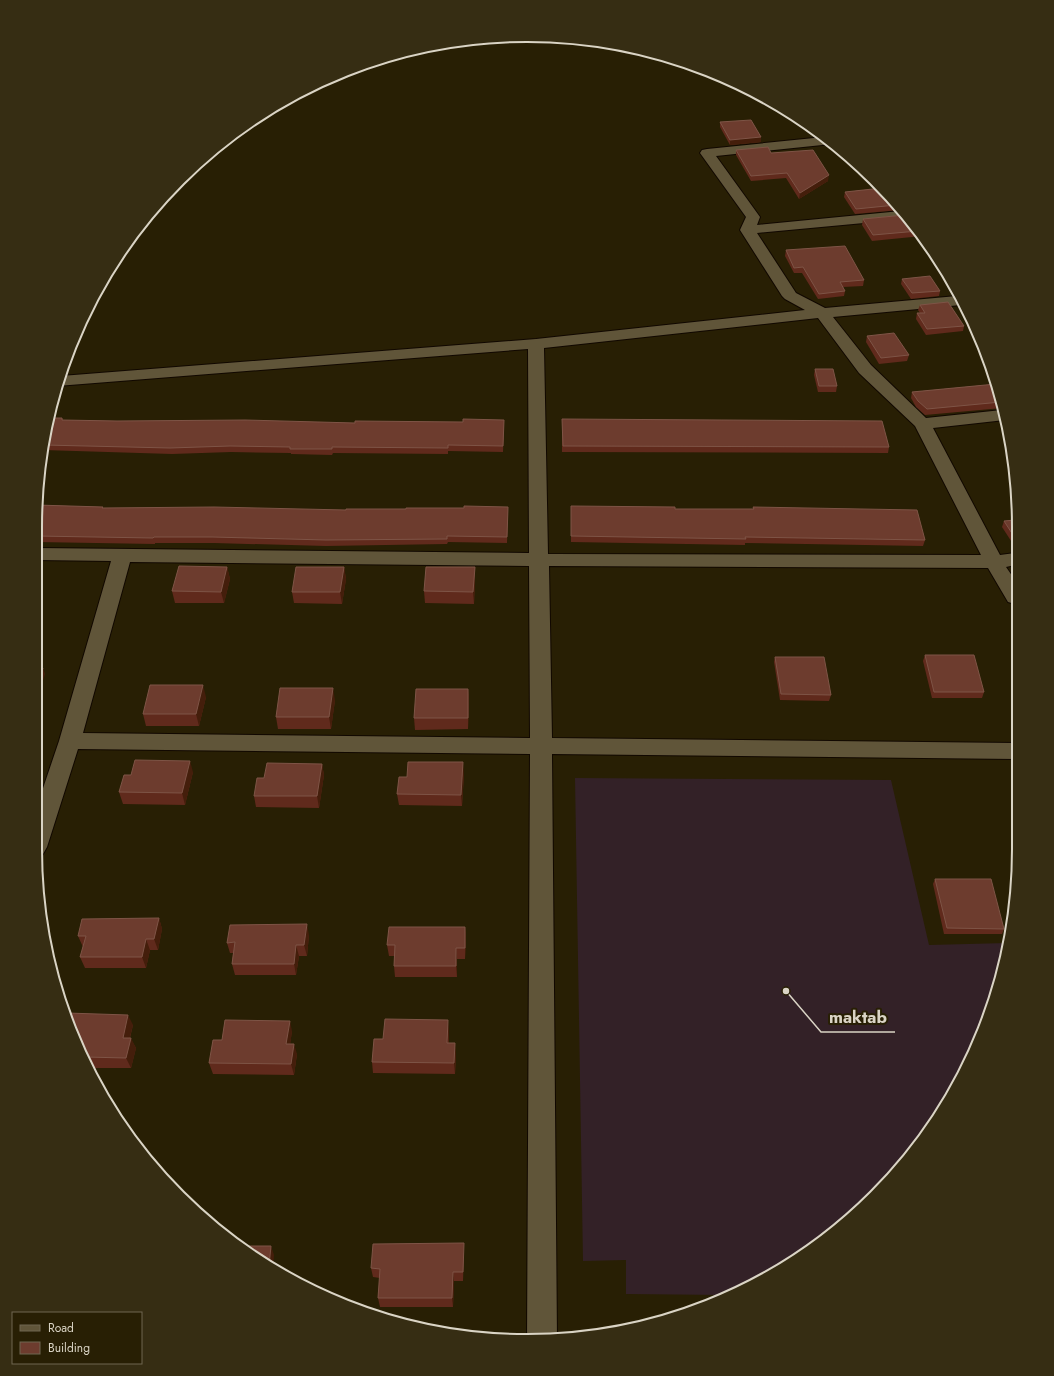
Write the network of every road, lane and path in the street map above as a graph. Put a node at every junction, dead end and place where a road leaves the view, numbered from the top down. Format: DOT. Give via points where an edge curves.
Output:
graph roads {
  1 [pos="821,142"];
  2 [pos="899,215"];
  3 [pos="747,230"];
  4 [pos="956,301"];
  5 [pos="822,313"];
  6 [pos="536,344"];
  7 [pos="65,381"];
  8 [pos="999,416"];
  9 [pos="922,424"];
  10 [pos="42,554"];
  11 [pos="123,554"];
  12 [pos="1012,559"];
  13 [pos="539,560"];
  14 [pos="994,562"];
  15 [pos="1012,592"];
  16 [pos="70,741"];
  17 [pos="541,746"];
  18 [pos="1012,751"];
  19 [pos="42,826"];
  20 [pos="542,1334"];
  1 -- 3 [label="street" via="707,153 753,217"];
  2 -- 3 [label="street"];
  3 -- 5 [label="street" via="790,296"];
  4 -- 5 [label="street"];
  5 -- 6 [label="street"];
  5 -- 9 [label="street" via="865,369"];
  6 -- 7 [label="street"];
  6 -- 13 [label="street"];
  8 -- 9 [label="street"];
  9 -- 14 [label="street"];
  10 -- 11 [label="street"];
  11 -- 13 [label="street"];
  11 -- 16 [label="street"];
  12 -- 14 [label="street"];
  13 -- 14 [label="street"];
  13 -- 17 [label="street"];
  14 -- 15 [label="street"];
  16 -- 17 [label="street"];
  16 -- 19 [label="street"];
  17 -- 18 [label="street"];
  17 -- 20 [label="street"];
}
